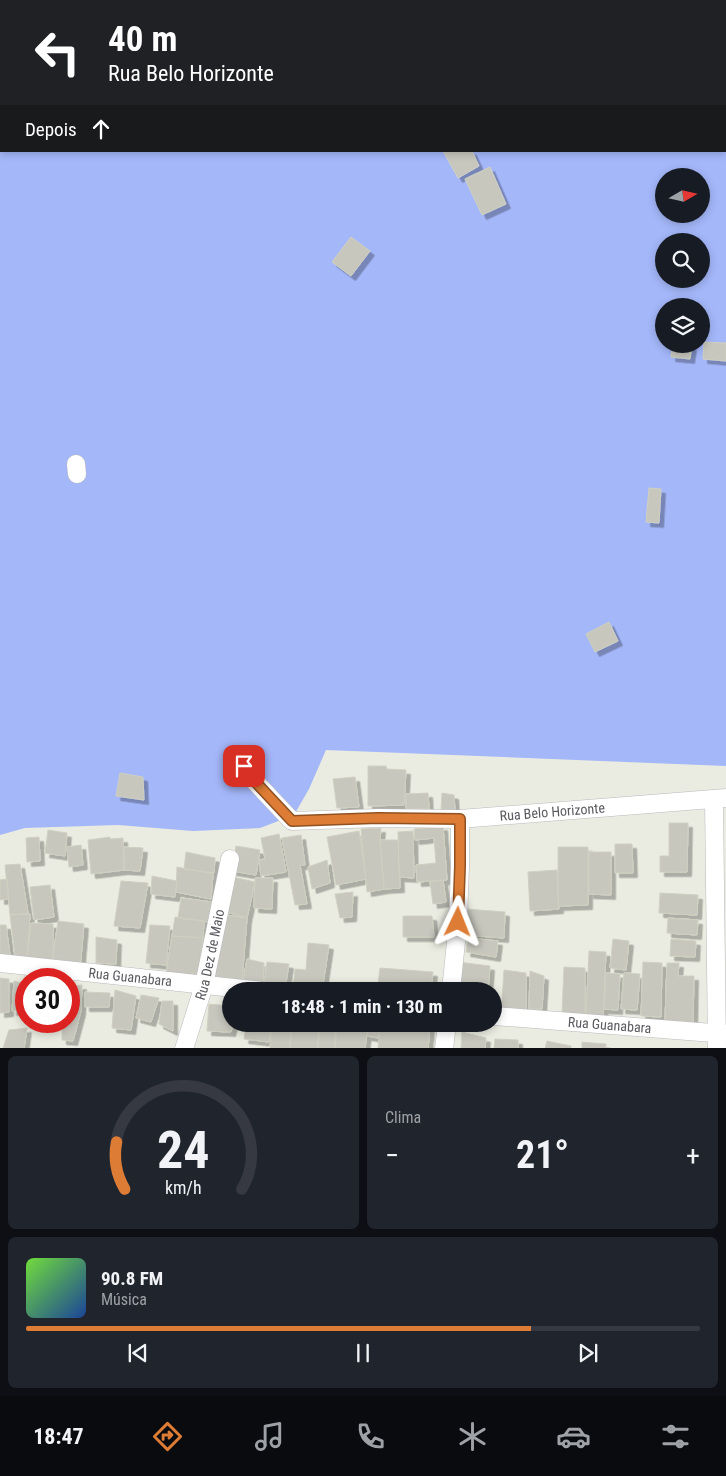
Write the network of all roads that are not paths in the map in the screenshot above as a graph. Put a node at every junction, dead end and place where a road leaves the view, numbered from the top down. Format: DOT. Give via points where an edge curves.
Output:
graph roads {
  1 [pos="246,770"];
  2 [pos="720,799"];
  3 [pos="460,819"];
  4 [pos="230,859"];
  5 [pos="0,963"];
  6 [pos="451,982"];
  7 [pos="204,985"];
  8 [pos="222,987"];
  9 [pos="502,1017"];
  10 [pos="446,1032"];
  11 [pos="720,1038"];
  12 [pos="184,1048"];
  13 [pos="444,1048"];
  1 -- 3 [label="street, Rua Belo Horizonte" via="292,821"];
  2 -- 3 [label="street, Rua Belo Horizonte"];
  2 -- 11 [label="street"];
  3 -- 6 [label="street" via="458,922"];
  4 -- 7 [label="street, Rua Dez de Maio"];
  5 -- 7 [label="street, Rua Guanabara"];
  7 -- 8 [label="street, Rua Guanabara"];
  7 -- 12 [label="street, Rua Dez de Maio"];
  9 -- 11 [label="street, Rua Guanabara"];
  10 -- 13 [label="street"];
}
